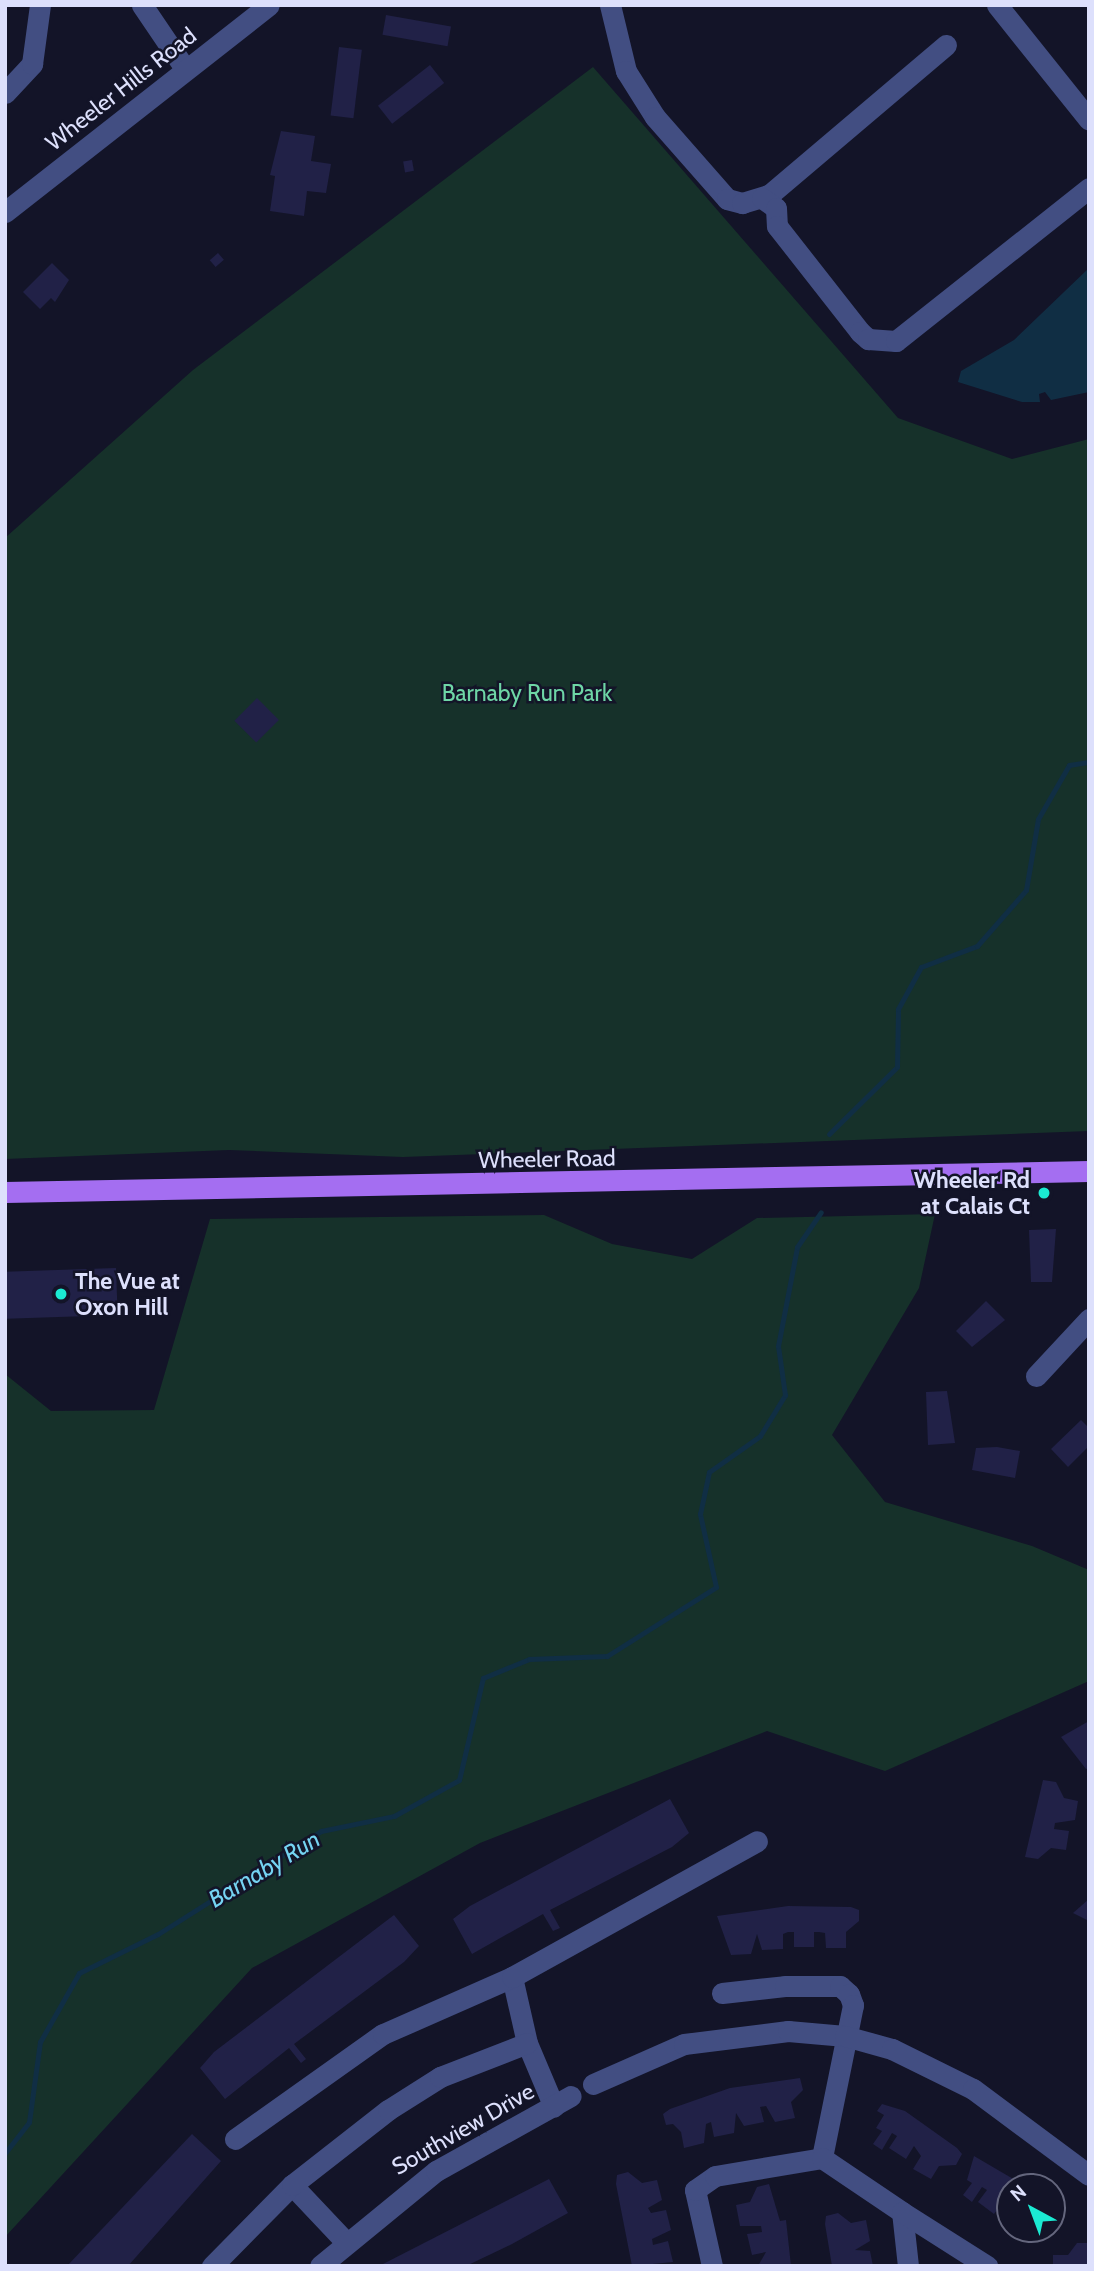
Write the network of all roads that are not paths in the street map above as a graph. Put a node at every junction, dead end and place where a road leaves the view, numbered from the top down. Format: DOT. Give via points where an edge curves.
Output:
graph roads {
  1 [pos="40,5"];
  2 [pos="142,5"];
  3 [pos="269,5"];
  4 [pos="610,5"];
  5 [pos="1003,7"];
  6 [pos="946,45"];
  7 [pos="186,70"];
  8 [pos="5,93"];
  9 [pos="1089,120"];
  10 [pos="1089,188"];
  11 [pos="762,198"];
  12 [pos="5,212"];
  13 [pos="1089,1171"];
  14 [pos="5,1192"];
  15 [pos="1089,1319"];
  16 [pos="1036,1376"];
  17 [pos="757,1841"];
  18 [pos="512,1977"];
  19 [pos="722,1993"];
  20 [pos="845,2036"];
  21 [pos="527,2043"];
  22 [pos="593,2084"];
  23 [pos="236,2139"];
  24 [pos="822,2158"];
  25 [pos="1089,2175"];
  26 [pos="292,2185"];
  27 [pos="902,2212"];
  28 [pos="345,2241"];
  29 [pos="212,2266"];
  30 [pos="320,2266"];
  31 [pos="712,2266"];
  32 [pos="908,2266"];
  33 [pos="987,2266"];
  1 -- 8 [label="street" via="32,64"];
  2 -- 7 [label="street"];
  3 -- 7 [label="street, Wheeler Hills Road"];
  4 -- 11 [label="street" via="626,71 690,161 727,199"];
  5 -- 9 [label="street"];
  6 -- 11 [label="street"];
  7 -- 12 [label="street, Wheeler Hills Road"];
  10 -- 11 [label="street" via="896,341 868,339 860,332 777,226 776,208"];
  13 -- 14 [label="main road, Wheeler Road"];
  15 -- 16 [label="street"];
  17 -- 18 [label="street"];
  18 -- 21 [label="street"];
  18 -- 23 [label="street" via="340,2059"];
  19 -- 20 [label="street" via="840,1986 853,2005"];
  20 -- 22 [label="street" via="740,2034 684,2044"];
  20 -- 24 [label="street"];
  20 -- 25 [label="street" via="892,2049 974,2089"];
  21 -- 26 [label="street" via="440,2077"];
  21 -- 28 [label="street, Southview Drive" via="563,2101 436,2171"];
  24 -- 27 [label="street"];
  24 -- 31 [label="street" via="716,2176 696,2187"];
  26 -- 28 [label="street"];
  26 -- 29 [label="street"];
  27 -- 32 [label="street"];
  27 -- 33 [label="street"];
  28 -- 30 [label="street, Southview Drive"];
}
